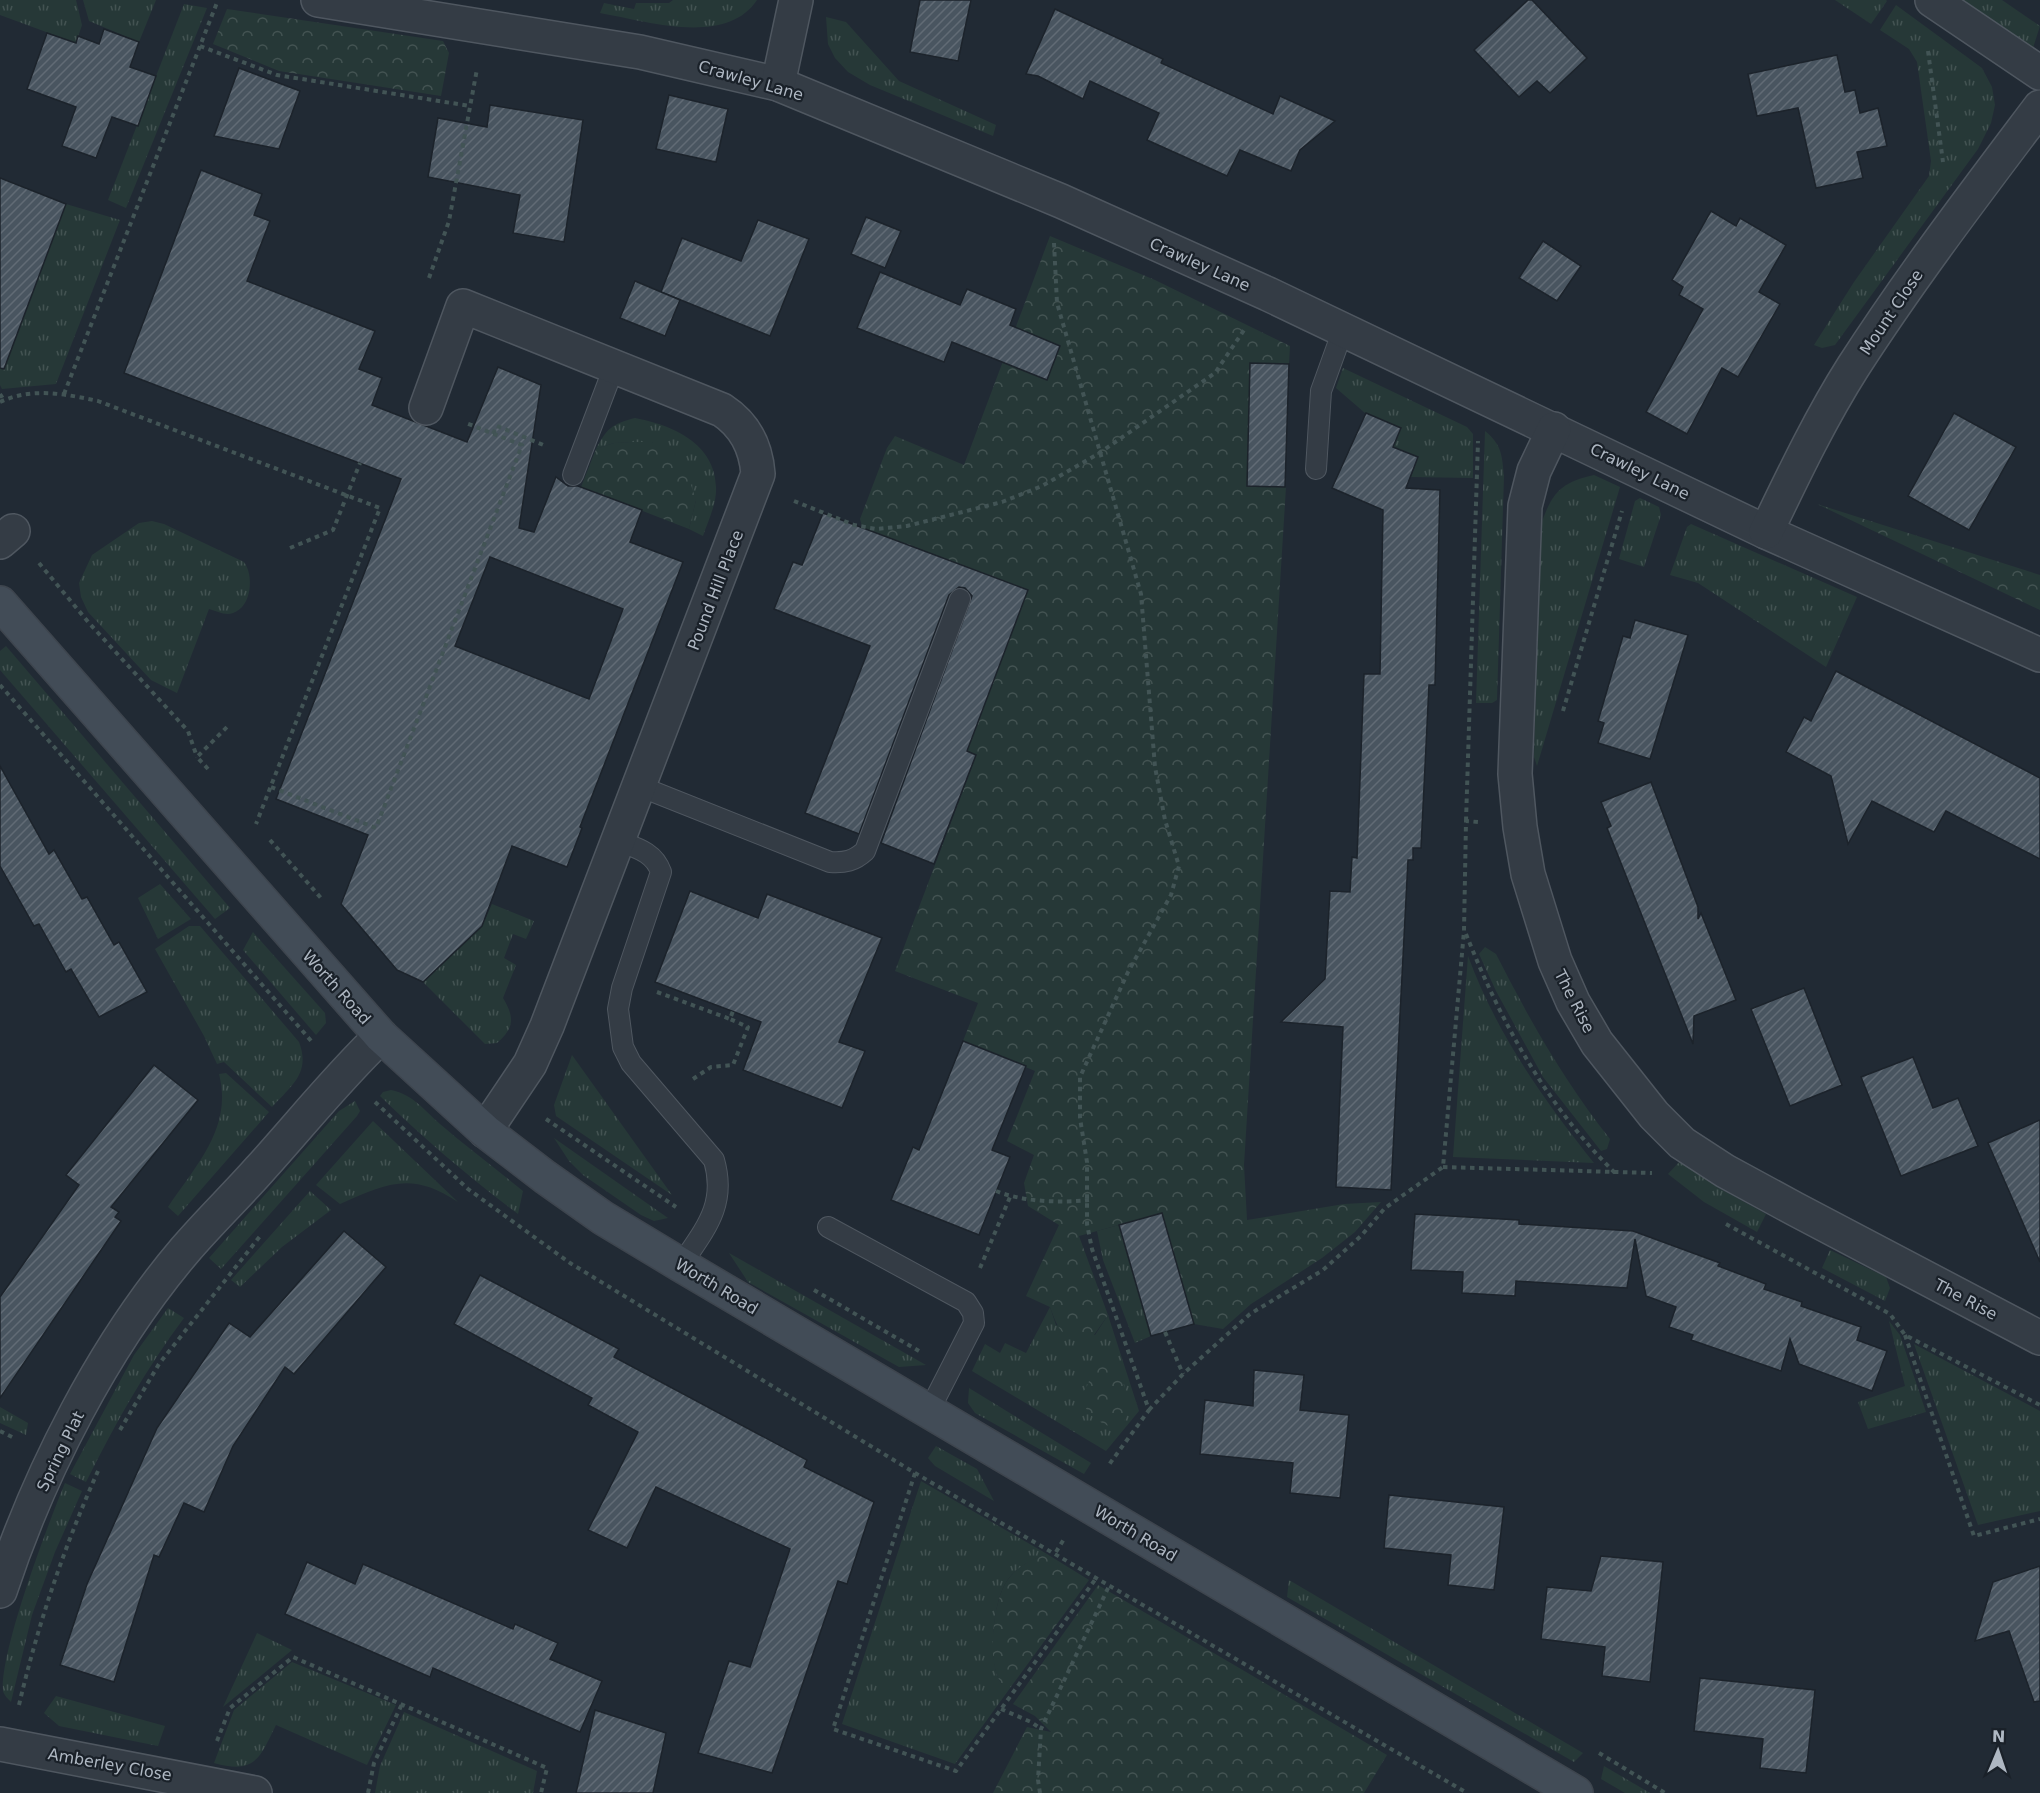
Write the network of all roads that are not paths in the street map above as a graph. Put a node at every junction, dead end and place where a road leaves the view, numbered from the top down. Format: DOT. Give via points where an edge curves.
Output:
graph roads {
  1 [pos="318,0"];
  2 [pos="796,0"];
  3 [pos="1932,0"];
  4 [pos="2040,73"];
  5 [pos="778,84"];
  6 [pos="2040,107"];
  7 [pos="1343,330"];
  8 [pos="614,367"];
  9 [pos="426,408"];
  10 [pos="1554,429"];
  11 [pos="576,467"];
  12 [pos="1316,469"];
  13 [pos="1766,532"];
  14 [pos="960,599"];
  15 [pos="0,603"];
  16 [pos="2040,655"];
  17 [pos="639,786"];
  18 [pos="618,841"];
  19 [pos="381,1036"];
  20 [pos="485,1131"];
  21 [pos="828,1227"];
  22 [pos="681,1265"];
  23 [pos="2040,1338"];
  24 [pos="929,1412"];
  25 [pos="0,1591"];
  26 [pos="5,1745"];
  27 [pos="255,1793"];
  28 [pos="1576,1793"];
  1 -- 5 [label="street, Crawley Lane" via="640,52"];
  2 -- 5 [label="street"];
  3 -- 4 [label="street"];
  5 -- 7 [label="street, Crawley Lane" via="1061,201"];
  6 -- 13 [label="street, Mount Close" via="1953,222 1853,368"];
  7 -- 10 [label="street, Crawley Lane"];
  7 -- 12 [label="lane" via="1322,391"];
  8 -- 9 [label="street, Pound Hill Place" via="462,306"];
  8 -- 11 [label="lane"];
  8 -- 17 [label="street, Pound Hill Place" via="722,410 735,419 750,441 758,474"];
  10 -- 13 [label="street, Crawley Lane"];
  10 -- 23 [label="street, The Rise" via="1534,471 1525,506 1515,774 1528,874 1573,1002 1603,1051 1654,1115 1682,1143 1725,1172"];
  13 -- 16 [label="street, Crawley Lane"];
  14 -- 17 [label="lane" via="865,850 856,859 830,862"];
  15 -- 19 [label="street, Worth Road"];
  17 -- 18 [label="street, Pound Hill Place"];
  18 -- 20 [label="street, Pound Hill Place" via="530,1064"];
  18 -- 22 [label="lane" via="647,852 657,861 661,872 622,988 618,1009 623,1047 631,1063 714,1160 719,1192 706,1227"];
  19 -- 20 [label="street, Worth Road"];
  19 -- 25 [label="street, Spring Plat" via="342,1074 185,1250 133,1318 55,1458"];
  20 -- 22 [label="street, Worth Road" via="603,1218"];
  21 -- 24 [label="lane" via="966,1302 973,1313 974,1323"];
  22 -- 24 [label="street, Worth Road"];
  24 -- 28 [label="street, Worth Road"];
  26 -- 27 [label="street, Amberley Close"];
}
